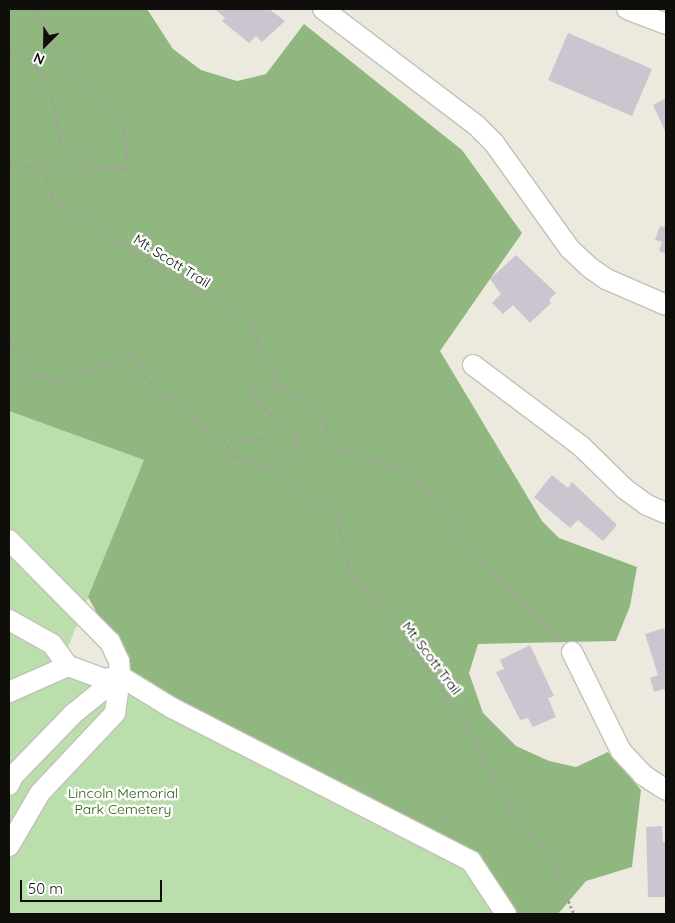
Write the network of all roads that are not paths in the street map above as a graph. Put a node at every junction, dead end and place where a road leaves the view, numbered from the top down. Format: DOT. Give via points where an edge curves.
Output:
graph roads {
  1 [pos="323,9"];
  2 [pos="627,9"];
  3 [pos="666,24"];
  4 [pos="666,305"];
  5 [pos="473,365"];
  6 [pos="666,513"];
  7 [pos="9,540"];
  8 [pos="9,620"];
  9 [pos="572,652"];
  10 [pos="68,666"];
  11 [pos="120,676"];
  12 [pos="9,692"];
  13 [pos="9,784"];
  14 [pos="666,790"];
  15 [pos="9,846"];
  16 [pos="506,914"];
  1 -- 4 [label="street" via="476,125 494,143 570,249 589,267 606,280"];
  2 -- 3 [label="street"];
  5 -- 6 [label="street" via="581,446 625,489 647,505"];
  7 -- 11 [label="street" via="110,642 119,661"];
  8 -- 10 [label="street" via="52,644"];
  9 -- 14 [label="street" via="621,751 643,775"];
  10 -- 11 [label="street" via="104,679"];
  10 -- 12 [label="street"];
  11 -- 13 [label="street" via="74,714 13,776"];
  11 -- 15 [label="street" via="115,713 40,793"];
  11 -- 16 [label="street" via="172,708 471,861"];
}
